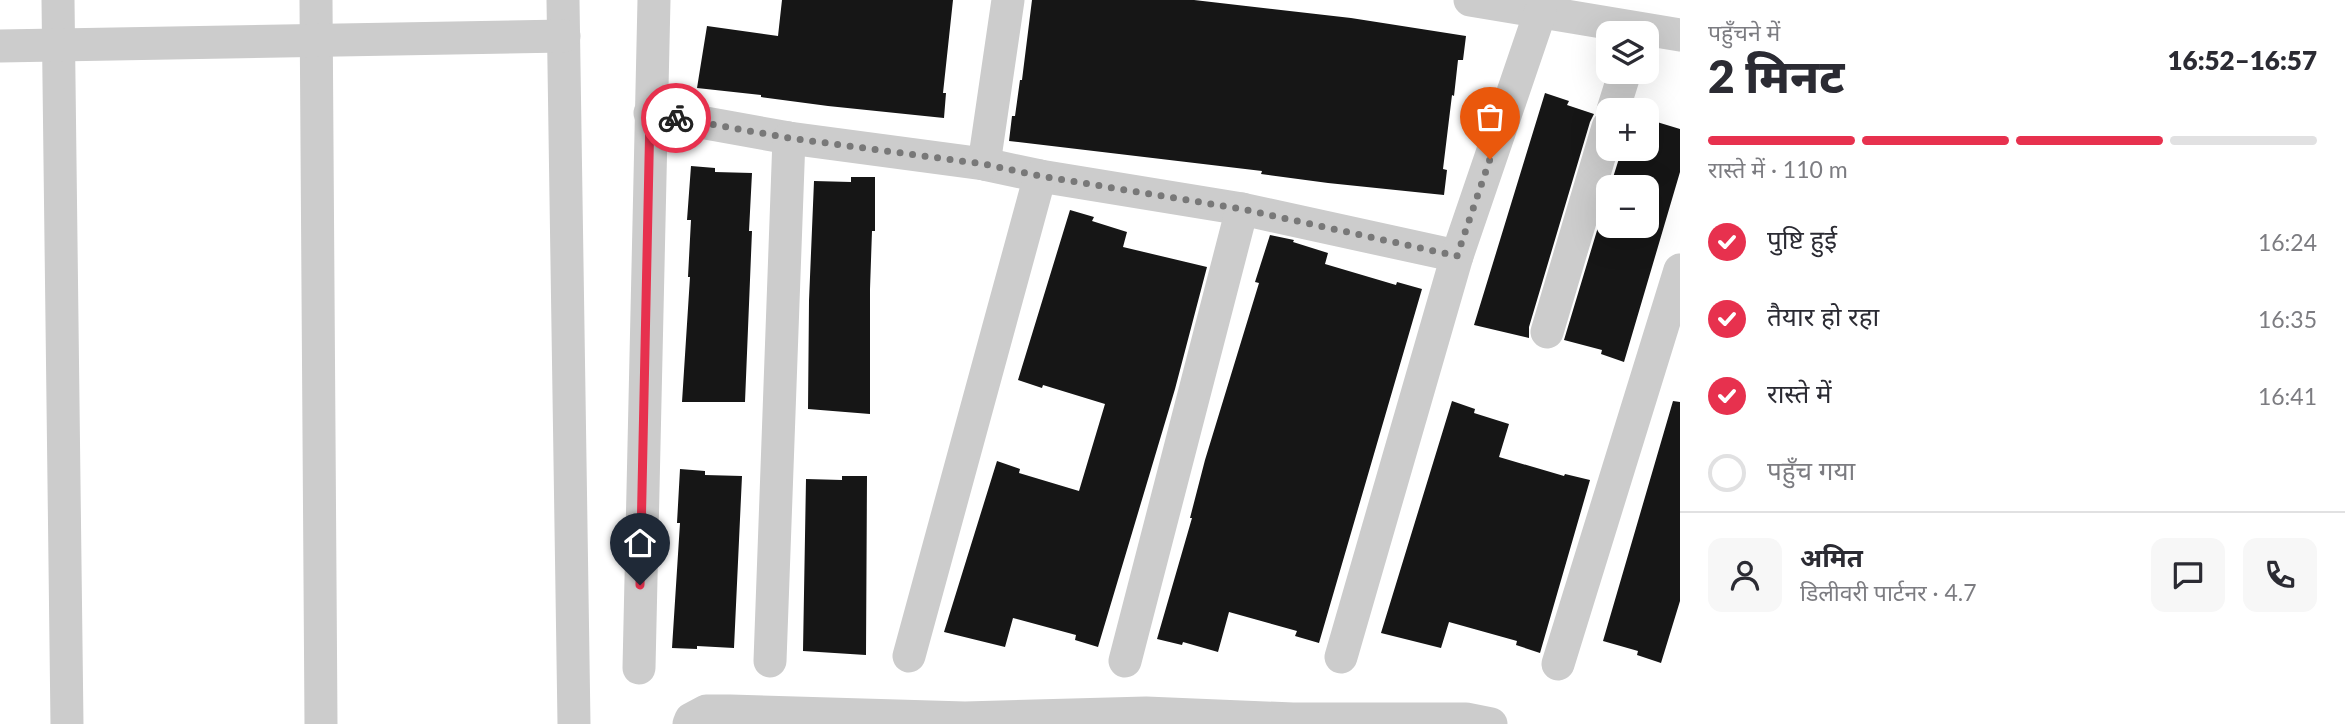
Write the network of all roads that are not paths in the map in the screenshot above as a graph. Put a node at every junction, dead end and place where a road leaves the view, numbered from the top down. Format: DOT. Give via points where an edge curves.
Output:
graph roads {
  1 [pos="58,0"];
  2 [pos="316,0"];
  3 [pos="563,0"];
  4 [pos="654,0"];
  5 [pos="1008,0"];
  6 [pos="1470,0"];
  7 [pos="1540,13"];
  8 [pos="1596,23"];
  9 [pos="1659,33"];
  10 [pos="1680,35"];
  11 [pos="564,36"];
  12 [pos="317,40"];
  13 [pos="59,45"];
  14 [pos="0,46"];
  15 [pos="650,113"];
  16 [pos="789,138"];
  17 [pos="1598,161"];
  18 [pos="984,164"];
  19 [pos="1040,176"];
  20 [pos="1242,209"];
  21 [pos="1457,256"];
  22 [pos="1680,270"];
  23 [pos="1547,332"];
  24 [pos="909,656"];
  25 [pos="1340,657"];
  26 [pos="770,661"];
  27 [pos="1125,661"];
  28 [pos="1558,664"];
  29 [pos="639,668"];
  30 [pos="821,719"];
  31 [pos="966,721"];
  32 [pos="67,724"];
  33 [pos="321,724"];
  34 [pos="573,724"];
  35 [pos="689,724"];
  36 [pos="1491,724"];
  1 -- 13 [label="street"];
  2 -- 12 [label="street"];
  3 -- 11 [label="street"];
  4 -- 15 [label="street"];
  5 -- 18 [label="street"];
  6 -- 7 [label="street"];
  7 -- 8 [label="street"];
  7 -- 21 [label="street"];
  9 -- 10 [label="street"];
  11 -- 12 [label="street"];
  11 -- 34 [label="street"];
  12 -- 13 [label="street"];
  12 -- 33 [label="street"];
  13 -- 14 [label="street"];
  13 -- 32 [label="street"];
  15 -- 16 [label="street"];
  15 -- 29 [label="street"];
  16 -- 18 [label="street"];
  16 -- 26 [label="street"];
  17 -- 23 [label="street"];
  18 -- 19 [label="street"];
  19 -- 20 [label="street"];
  19 -- 24 [label="street"];
  20 -- 21 [label="street"];
  20 -- 27 [label="street"];
  21 -- 25 [label="street"];
  22 -- 28 [label="street"];
  30 -- 31 [label="street"];
  30 -- 35 [label="street" via="706,711"];
  31 -- 36 [label="street" via="1146,713 1466,719"];
}
